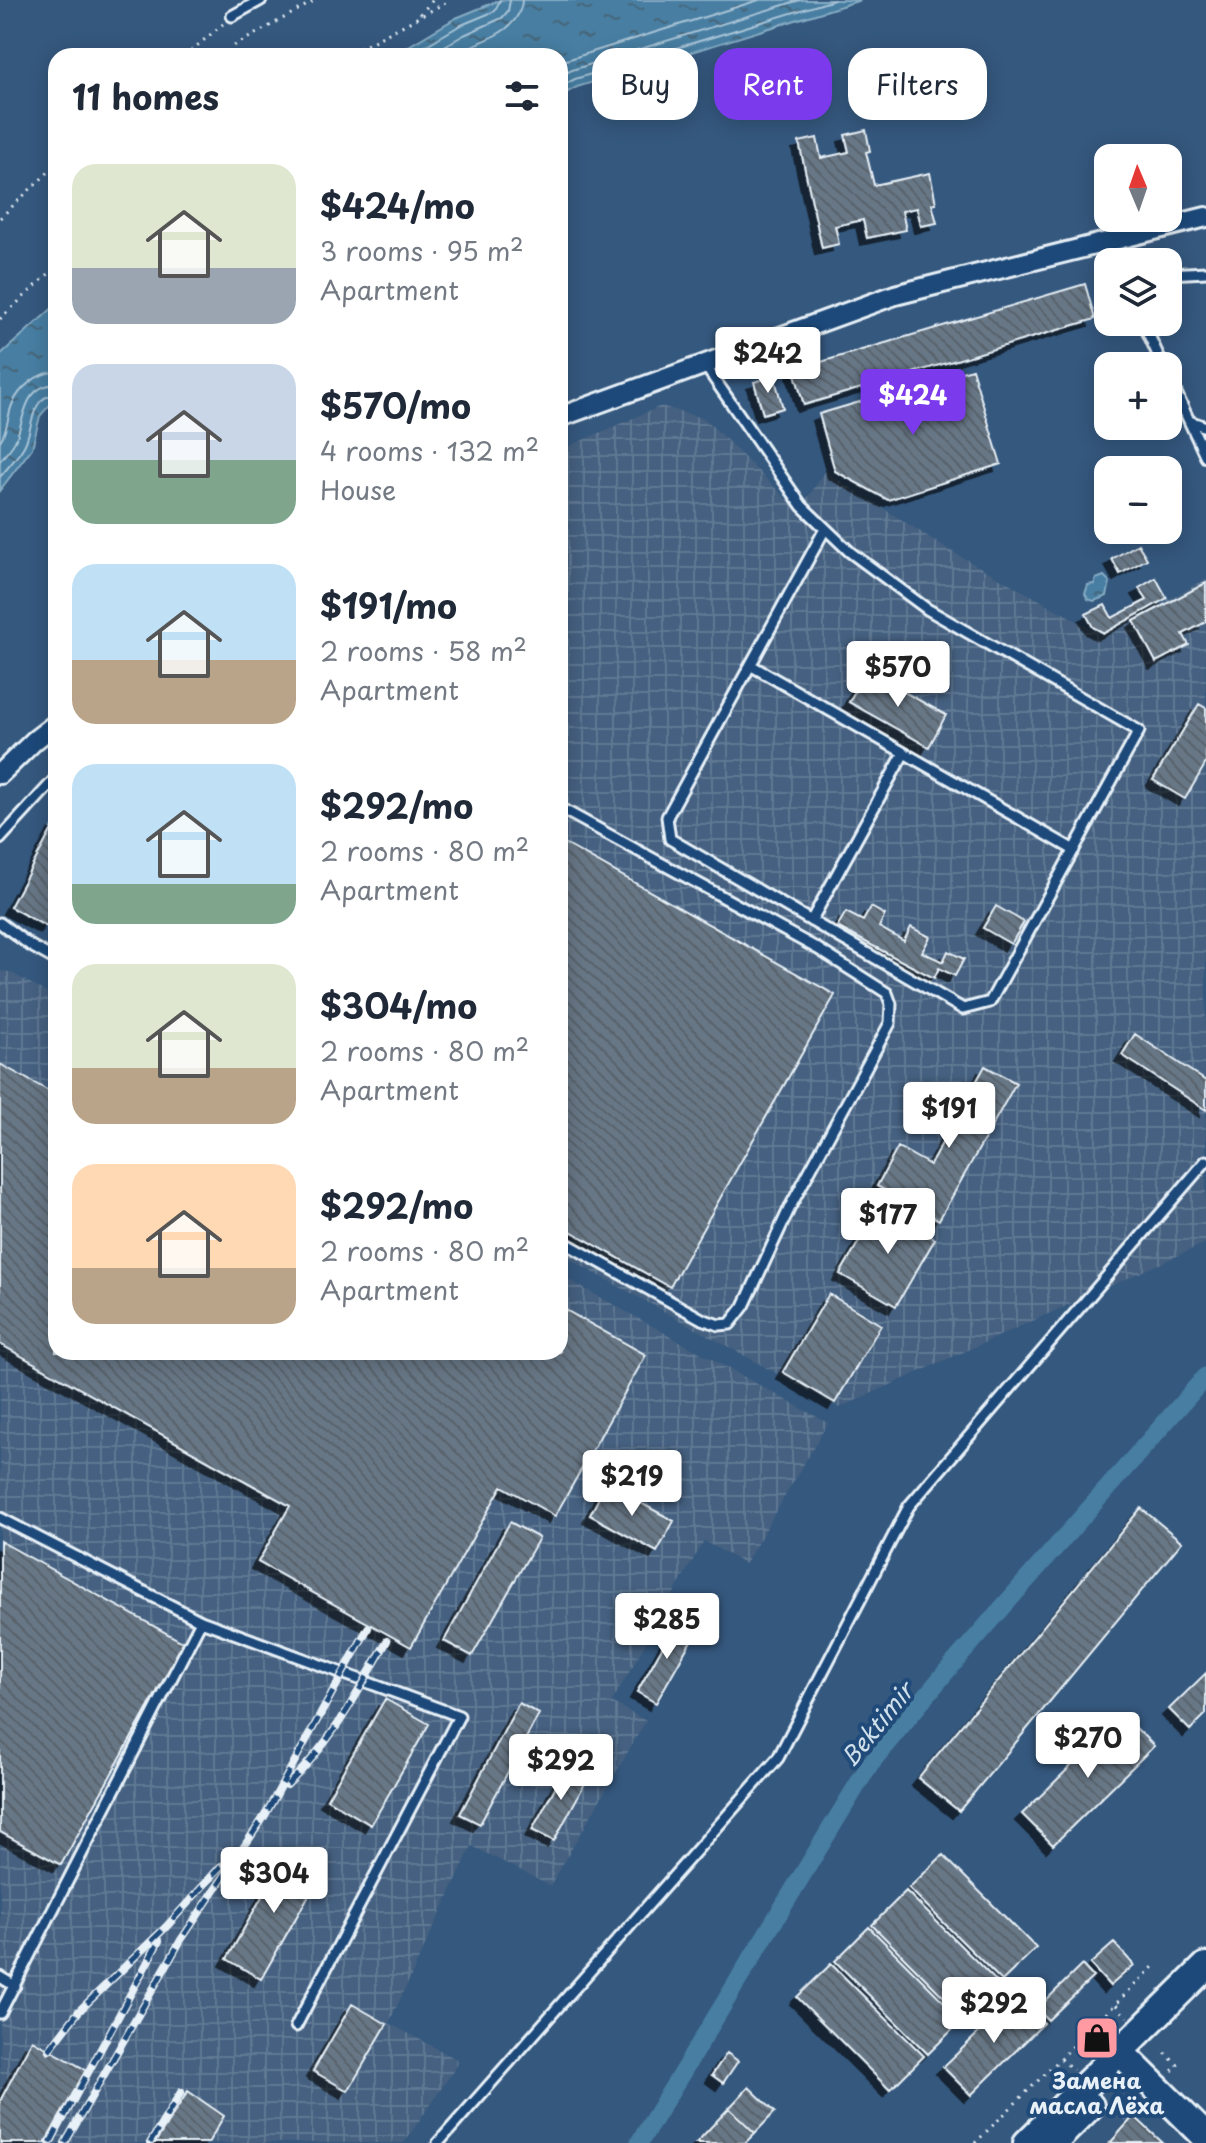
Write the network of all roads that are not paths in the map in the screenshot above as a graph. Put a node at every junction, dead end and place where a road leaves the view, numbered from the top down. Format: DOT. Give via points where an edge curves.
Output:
graph roads {
  1 [pos="261,0"];
  2 [pos="232,16"];
  3 [pos="1206,217"];
  4 [pos="1109,241"];
  5 [pos="1111,248"];
  6 [pos="1206,272"];
  7 [pos="1182,273"];
  8 [pos="704,364"];
  9 [pos="1182,406"];
  10 [pos="568,414"];
  11 [pos="1189,421"];
  12 [pos="1206,427"];
  13 [pos="1206,457"];
  14 [pos="825,529"];
  15 [pos="752,666"];
  16 [pos="48,730"];
  17 [pos="904,753"];
  18 [pos="0,774"];
  19 [pos="48,787"];
  20 [pos="568,812"];
  21 [pos="0,839"];
  22 [pos="1074,850"];
  23 [pos="811,921"];
  24 [pos="0,923"];
  25 [pos="48,956"];
  26 [pos="1206,1161"];
  27 [pos="568,1244"];
  28 [pos="0,1518"];
  29 [pos="201,1621"];
  30 [pos="1206,1966"];
  31 [pos="0,1977"];
  32 [pos="15,1986"];
  33 [pos="1206,1990"];
  34 [pos="0,2013"];
  35 [pos="296,2026"];
  36 [pos="1126,2058"];
  37 [pos="1206,2137"];
  38 [pos="438,2143"];
  39 [pos="1027,2143"];
  40 [pos="1053,2143"];
  1 -- 2 [label="lane"];
  3 -- 4 [label="street"];
  4 -- 5 [label="lane"];
  4 -- 8 [label="street" via="895,295"];
  6 -- 7 [label="lane"];
  8 -- 10 [label="street"];
  8 -- 14 [label="lane" via="802,506"];
  9 -- 11 [label="lane"];
  11 -- 12 [label="lane"];
  11 -- 13 [label="lane"];
  14 -- 15 [label="lane"];
  14 -- 22 [label="lane" via="927,609 1139,731"];
  15 -- 17 [label="lane"];
  15 -- 23 [label="lane" via="667,817 670,839"];
  16 -- 18 [label="street"];
  17 -- 22 [label="lane"];
  17 -- 23 [label="lane"];
  19 -- 21 [label="lane"];
  20 -- 27 [label="lane" via="818,949 887,993 891,1004 890,1023 730,1324 702,1319"];
  22 -- 23 [label="lane" via="990,1002 963,1009"];
  24 -- 25 [label="lane"];
  26 -- 38 [label="lane" via="909,1506 778,1758"];
  28 -- 29 [label="lane"];
  29 -- 32 [label="lane"];
  29 -- 35 [label="lane" via="459,1716"];
  30 -- 36 [label="main road"];
  31 -- 32 [label="lane"];
  32 -- 34 [label="lane"];
  33 -- 36 [label="main road"];
  36 -- 37 [label="main road"];
  36 -- 39 [label="main road"];
  36 -- 40 [label="main road"];
}
